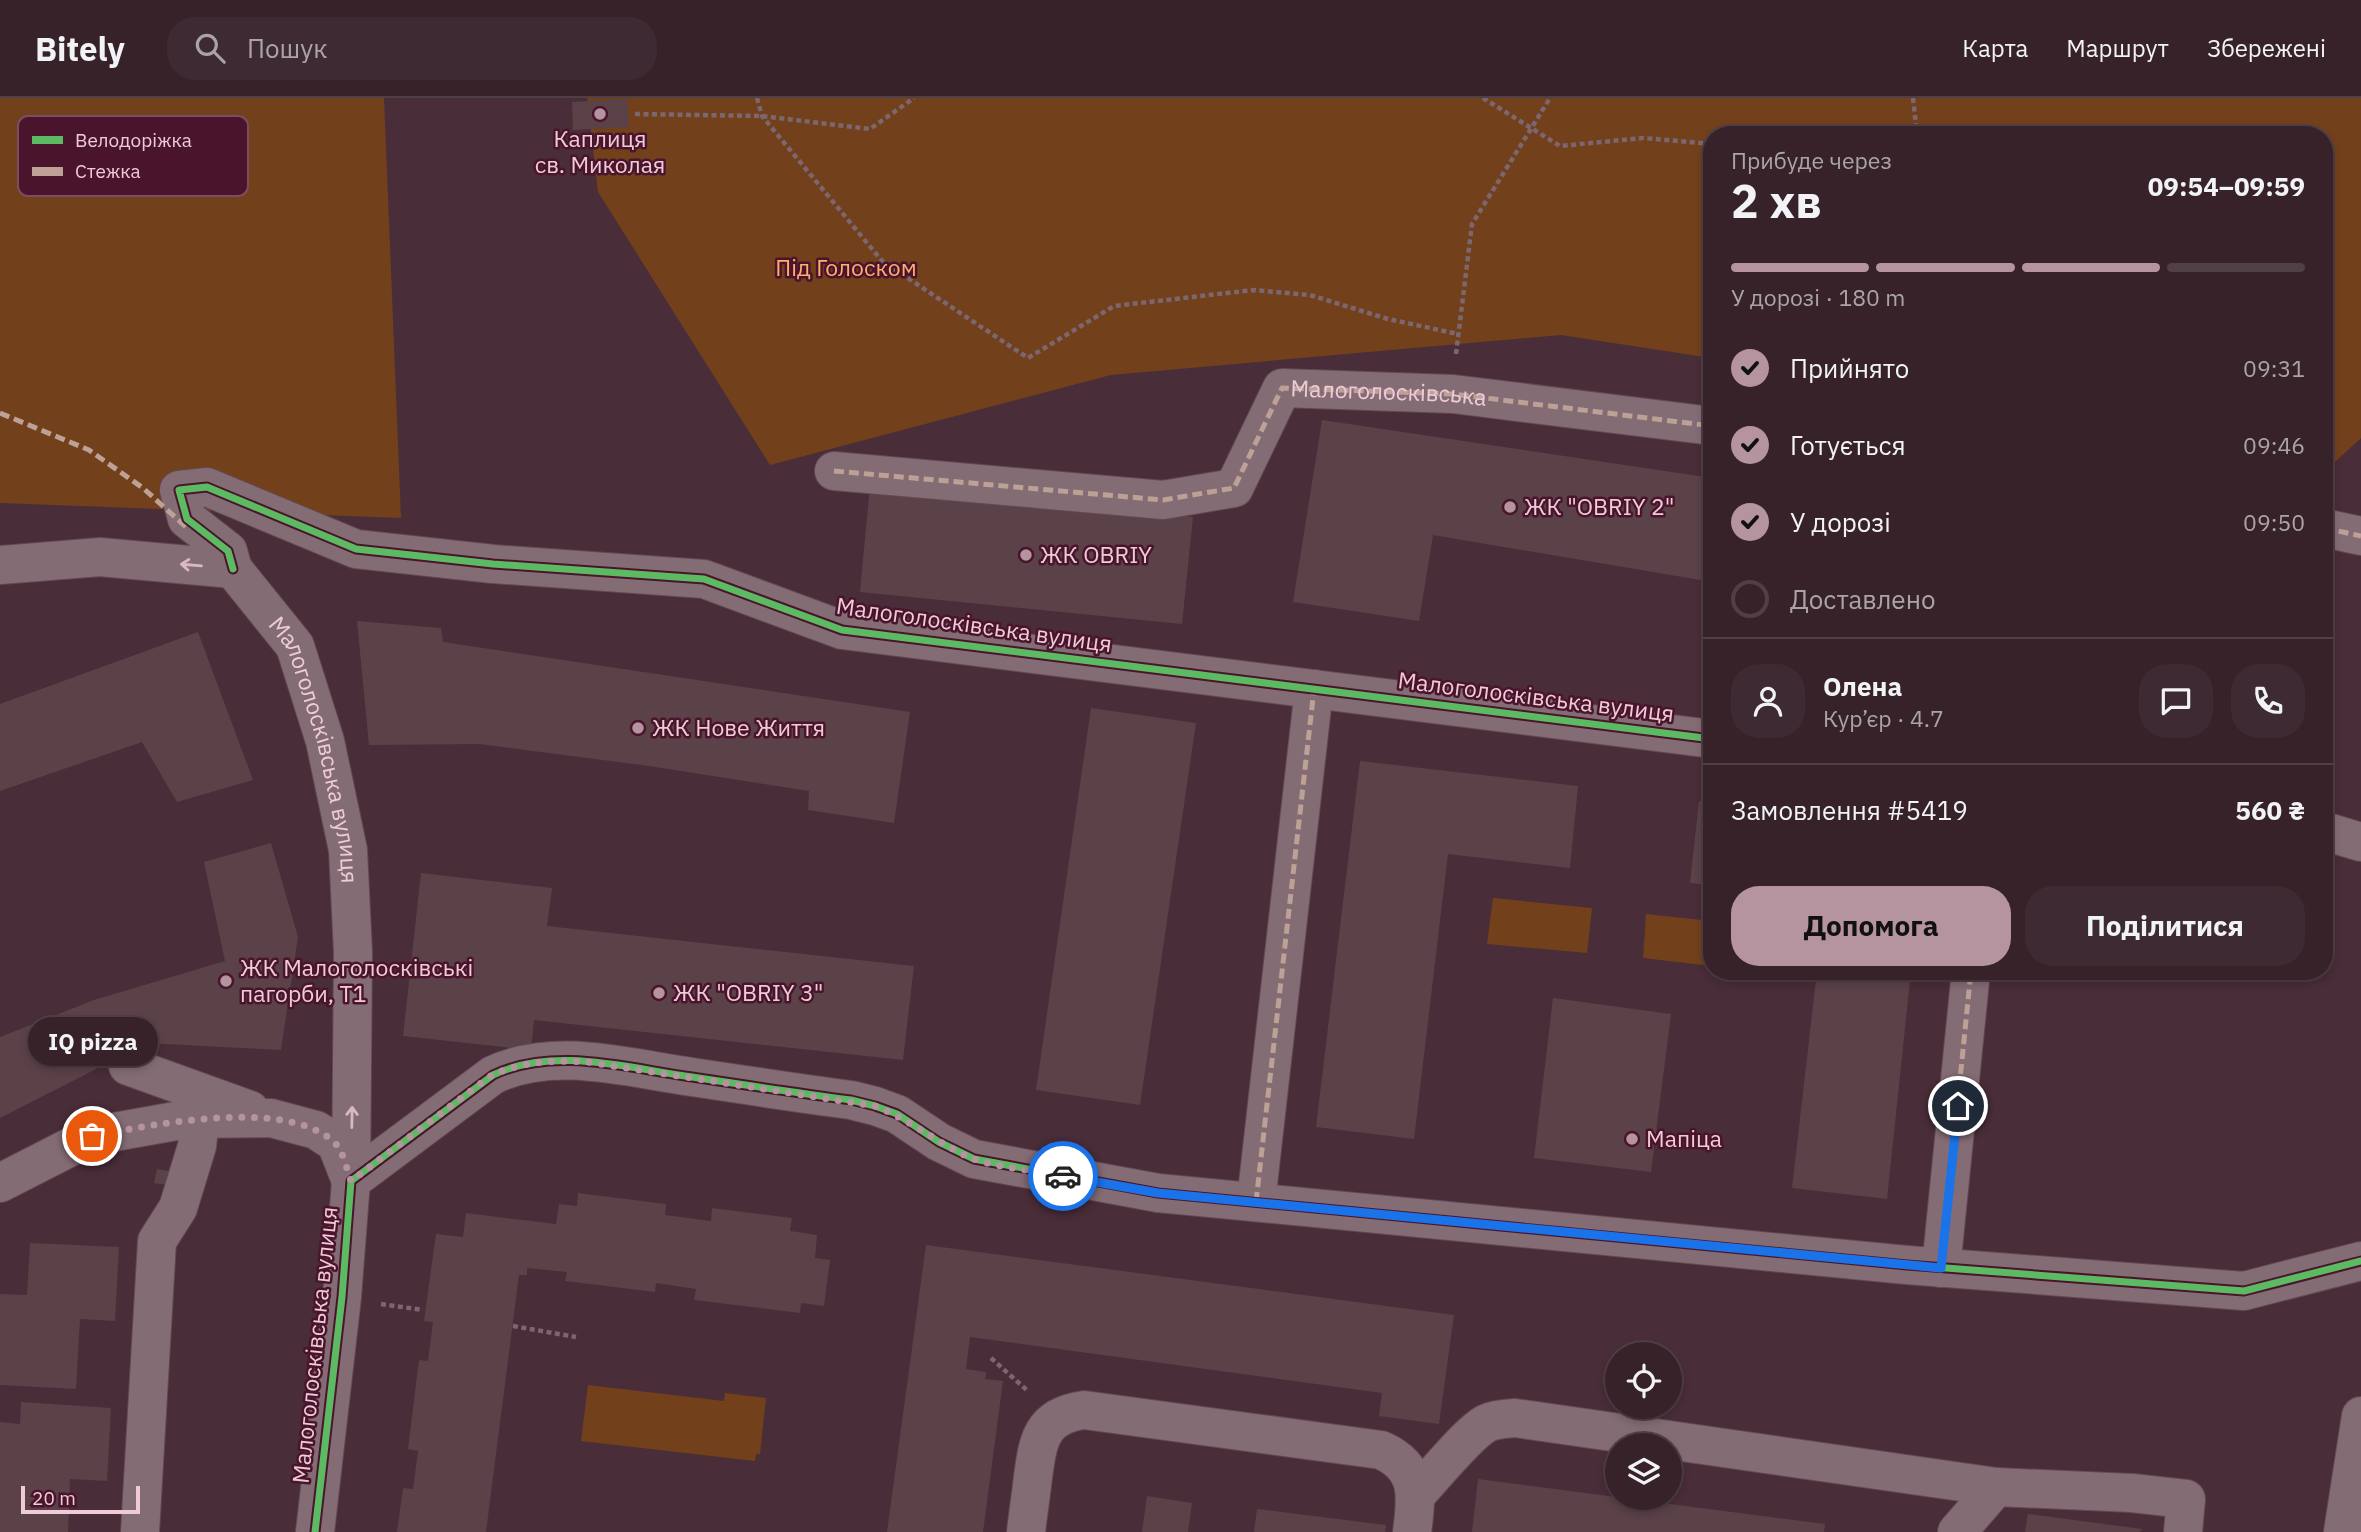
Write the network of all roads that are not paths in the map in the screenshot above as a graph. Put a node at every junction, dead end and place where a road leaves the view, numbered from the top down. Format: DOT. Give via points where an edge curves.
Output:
graph roads {
  1 [pos="1703,425"];
  2 [pos="834,471"];
  3 [pos="2333,530"];
  4 [pos="2361,536"];
  5 [pos="0,565"];
  6 [pos="233,569"];
  7 [pos="1314,689"];
  8 [pos="1703,738"];
  9 [pos="2333,834"];
  10 [pos="2361,842"];
  11 [pos="1971,980"];
  12 [pos="128,1066"];
  13 [pos="271,1118"];
  14 [pos="200,1119"];
  15 [pos="351,1181"];
  16 [pos="0,1183"];
  17 [pos="1256,1202"];
  18 [pos="2361,1261"];
  19 [pos="1941,1268"];
  20 [pos="2361,1416"];
  21 [pos="1997,1487"];
  22 [pos="1414,1514"];
  23 [pos="141,1532"];
  24 [pos="315,1532"];
  25 [pos="1026,1532"];
  26 [pos="1957,1532"];
  27 [pos="2183,1532"];
  28 [pos="2343,1532"];
  1 -- 2 [label="street, Малоголосківська" via="1452,394 1282,388 1234,488 1163,500"];
  3 -- 4 [label="street"];
  6 -- 5 [label="street, one-way" via="100,557"];
  6 -- 7 [label="street, Малоголосківська вулиця" via="228,551 187,519 180,490 207,486 356,549 704,579 842,630"];
  15 -- 6 [label="street, Малоголосківська вулиця, one-way" via="353,953 348,850 324,741 295,646"];
  7 -- 8 [label="street, Малоголосківська вулиця"];
  7 -- 17 [label="street"];
  9 -- 10 [label="street"];
  11 -- 19 [label="street"];
  12 -- 13 [label="street"];
  13 -- 14 [label="street, Малоголосківська вулиця"];
  13 -- 15 [label="street, Малоголосківська вулиця" via="316,1130 337,1143"];
  14 -- 16 [label="street, Малоголосківська вулиця" via="92,1136"];
  14 -- 23 [label="street" via="197,1146 178,1208 157,1241"];
  15 -- 17 [label="street, Малоголосківська вулиця" via="492,1075 512,1066 559,1060 851,1100 897,1114 974,1159 1158,1193"];
  15 -- 24 [label="street, Малоголосківська вулиця"];
  17 -- 19 [label="street, Малоголосківська вулиця"];
  18 -- 19 [label="street, Малоголосківська вулиця" via="2245,1291"];
  20 -- 28 [label="street"];
  21 -- 22 [label="street" via="1515,1418 1486,1424 1475,1433"];
  21 -- 26 [label="street"];
  21 -- 27 [label="street" via="2186,1499"];
  22 -- 25 [label="street" via="1411,1476 1381,1450 1094,1410 1059,1418 1038,1444"];
}
